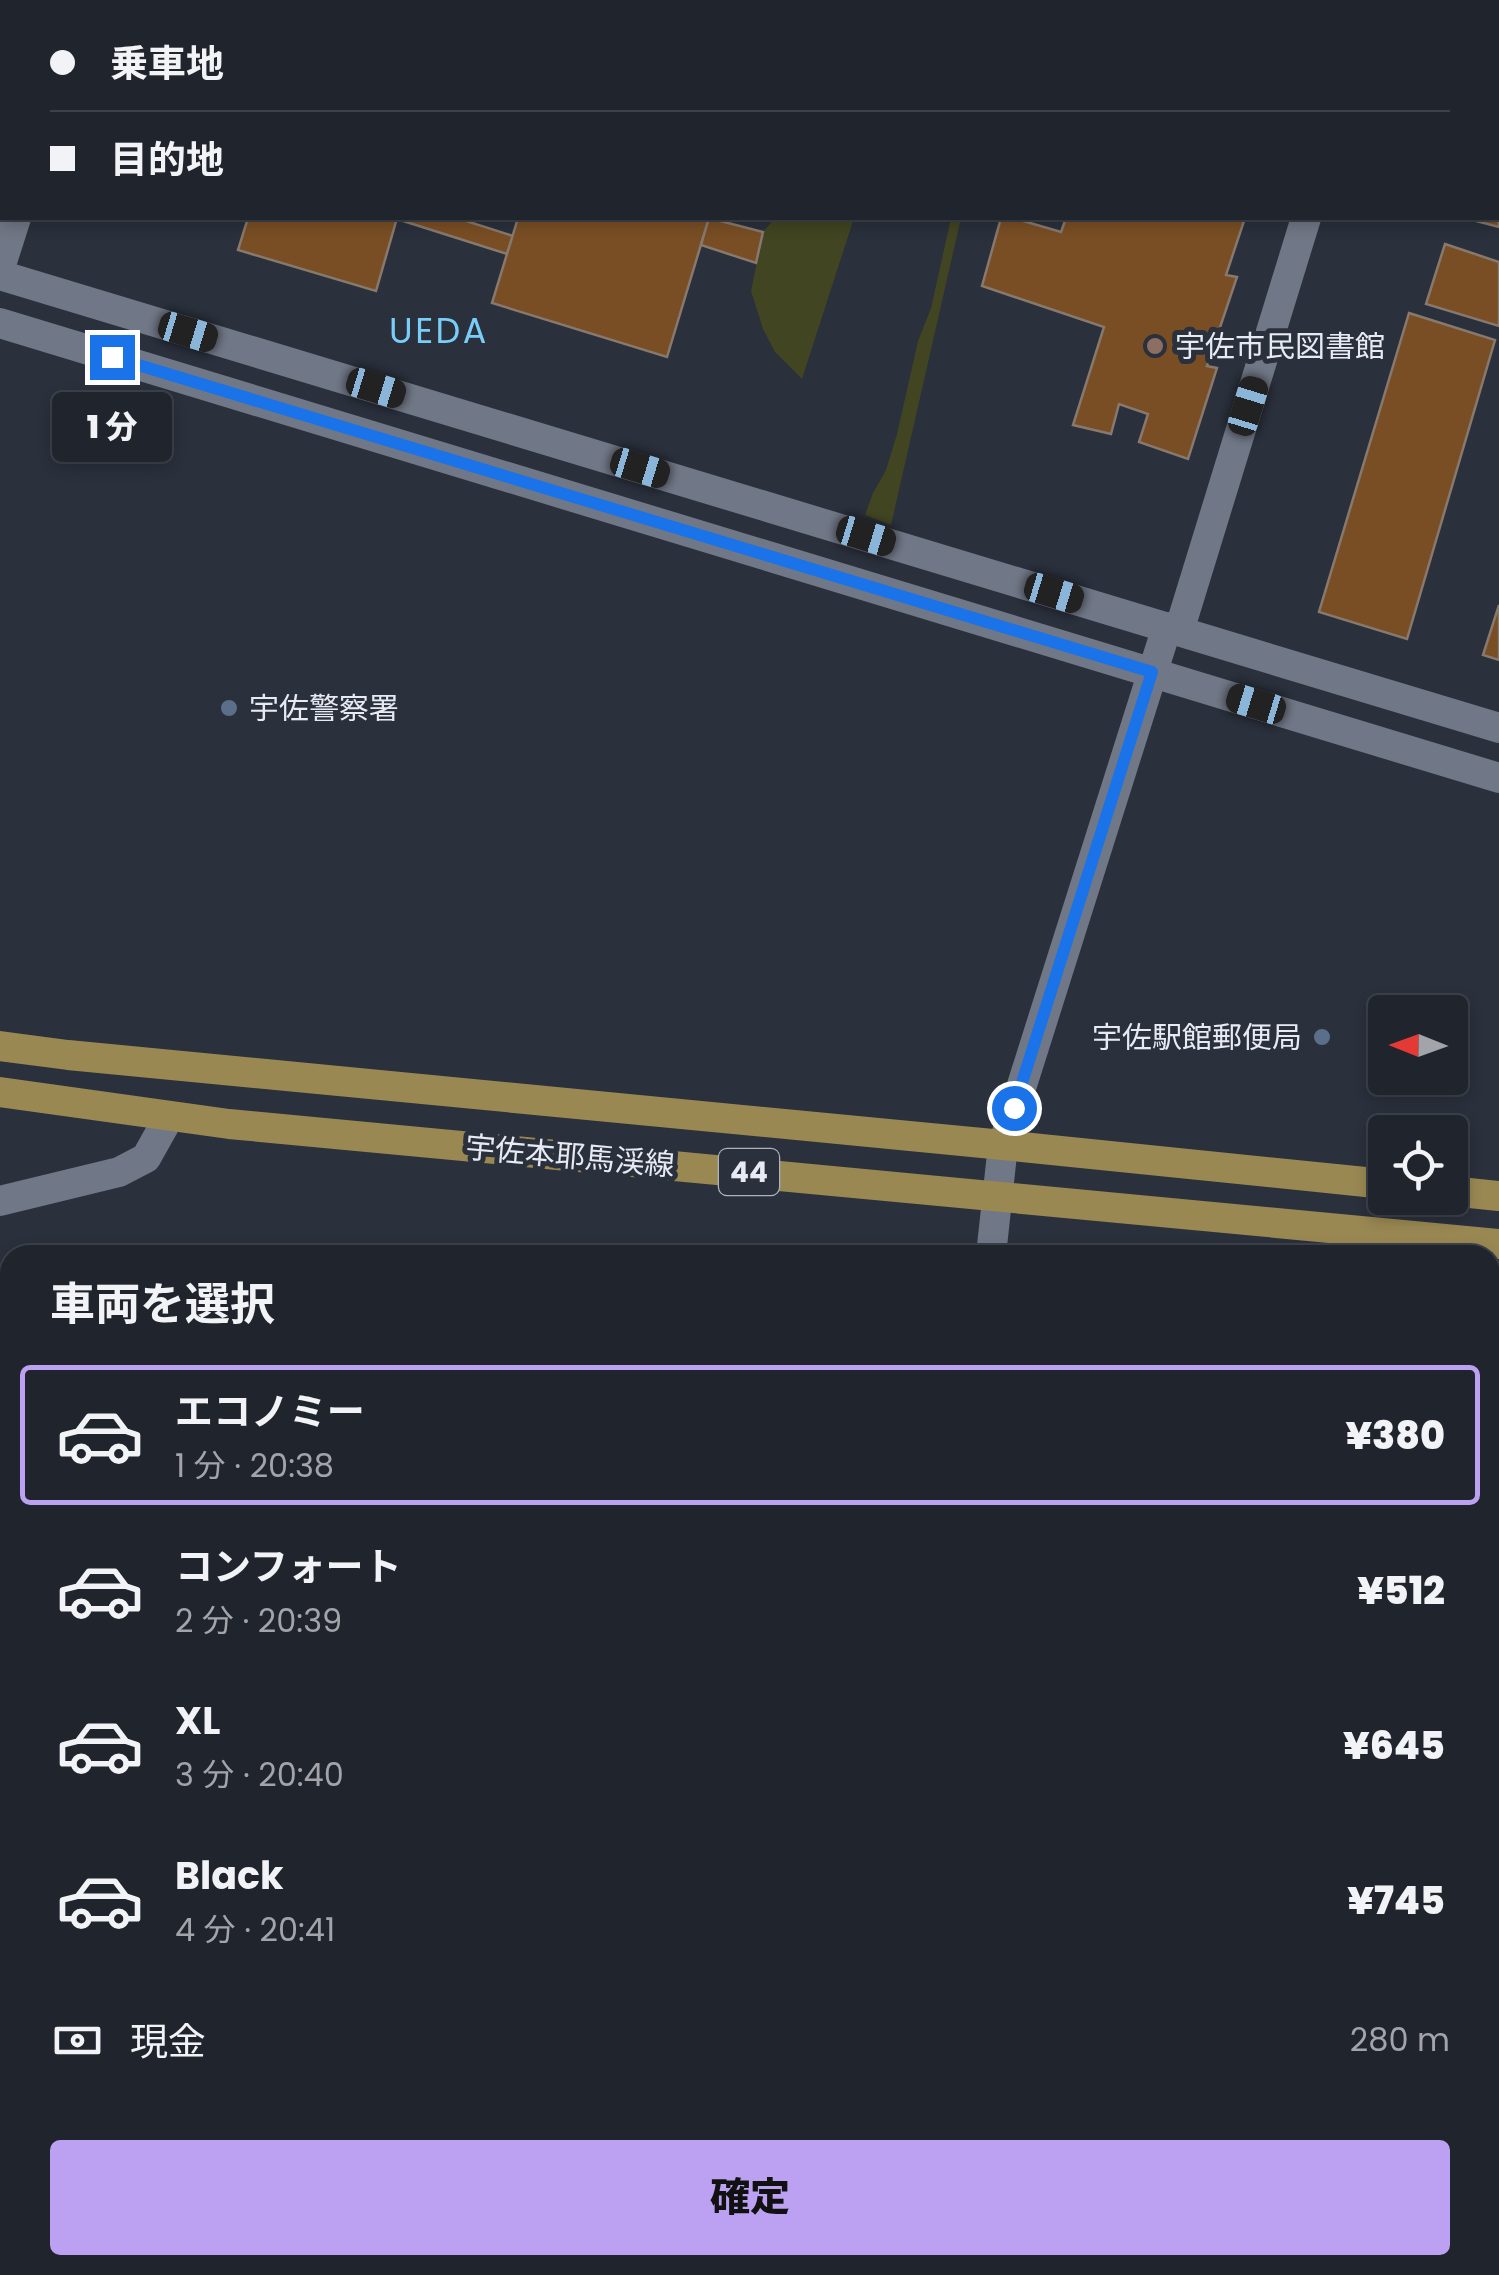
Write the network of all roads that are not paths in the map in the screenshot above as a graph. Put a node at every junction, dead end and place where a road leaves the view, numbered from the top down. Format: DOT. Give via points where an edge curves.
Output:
graph roads {
  1 [pos="15,220"];
  2 [pos="1305,220"];
  3 [pos="0,272"];
  4 [pos="0,323"];
  5 [pos="1173,629"];
  6 [pos="1152,672"];
  7 [pos="1499,728"];
  8 [pos="1499,778"];
  9 [pos="0,1046"];
  10 [pos="0,1092"];
  11 [pos="169,1117"];
  12 [pos="1003,1145"];
  13 [pos="1368,1182"];
  14 [pos="1468,1193"];
  15 [pos="997,1195"];
  16 [pos="1499,1196"];
  17 [pos="0,1200"];
  18 [pos="1499,1244"];
  19 [pos="992,1245"];
  1 -- 3 [label="street"];
  2 -- 5 [label="street"];
  3 -- 5 [label="street"];
  4 -- 6 [label="street"];
  5 -- 6 [label="street"];
  5 -- 7 [label="street"];
  6 -- 8 [label="street"];
  6 -- 12 [label="street"];
  9 -- 12 [label="main road, 宇佐本耶馬渓線 / 44"];
  10 -- 11 [label="main road, 宇佐本耶馬渓線 / 44"];
  11 -- 15 [label="main road, 宇佐本耶馬渓線 / 44"];
  11 -- 17 [label="street" via="146,1158 119,1172"];
  12 -- 13 [label="main road, 宇佐本耶馬渓線 / 44"];
  12 -- 15 [label="street"];
  14 -- 16 [label="main road"];
  15 -- 18 [label="main road, 宇佐本耶馬渓線 / 44"];
  15 -- 19 [label="street"];
}
